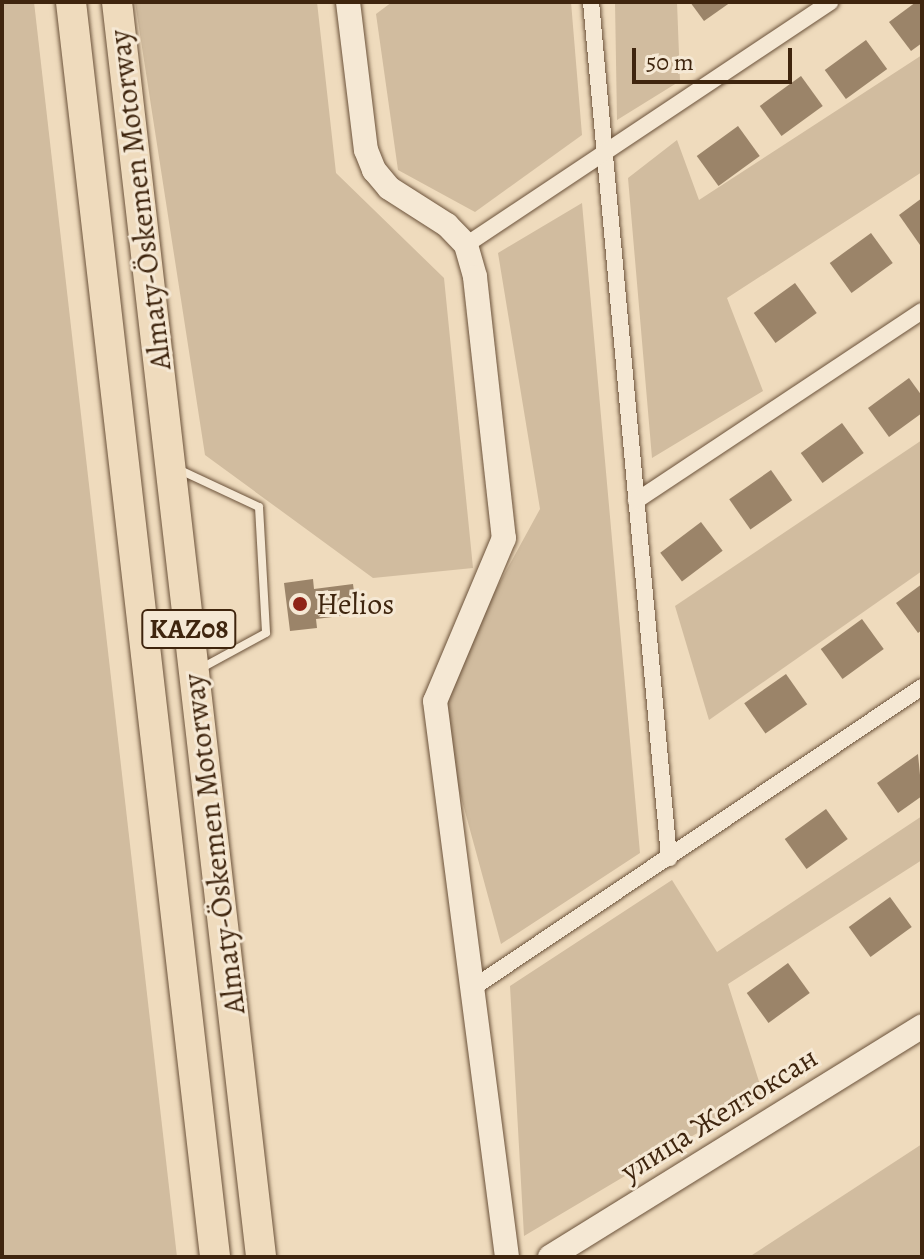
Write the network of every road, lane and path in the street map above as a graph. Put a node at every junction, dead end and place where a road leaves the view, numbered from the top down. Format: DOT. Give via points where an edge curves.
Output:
graph roads {
  1 [pos="71,2"];
  2 [pos="117,2"];
  3 [pos="348,2"];
  4 [pos="591,2"];
  5 [pos="831,2"];
  6 [pos="604,153"];
  7 [pos="466,245"];
  8 [pos="922,311"];
  9 [pos="171,466"];
  10 [pos="636,501"];
  11 [pos="194,672"];
  12 [pos="922,687"];
  13 [pos="669,858"];
  14 [pos="474,987"];
  15 [pos="922,1026"];
  16 [pos="261,1252"];
  17 [pos="215,1257"];
  18 [pos="507,1257"];
  19 [pos="550,1257"];
  1 -- 17 [label="highway, Almaty-Öskemen Motorway / KAZ08"];
  2 -- 9 [label="highway, Almaty-Öskemen Motorway / KAZ08"];
  3 -- 7 [label="street" via="366,150 374,170 389,188 447,225"];
  4 -- 6 [label="street"];
  5 -- 6 [label="street"];
  6 -- 7 [label="street"];
  6 -- 10 [label="street"];
  7 -- 14 [label="street" via="475,277 504,538 435,701"];
  8 -- 10 [label="street"];
  9 -- 11 [label="highway, Almaty-Öskemen Motorway / KAZ08"];
  9 -- 11 [label="lane" via="259,507 266,633"];
  10 -- 13 [label="street"];
  11 -- 16 [label="highway, Almaty-Öskemen Motorway / KAZ08"];
  12 -- 13 [label="street"];
  13 -- 14 [label="street"];
  14 -- 18 [label="street"];
  15 -- 19 [label="street, улица Желтоксан"];
}
